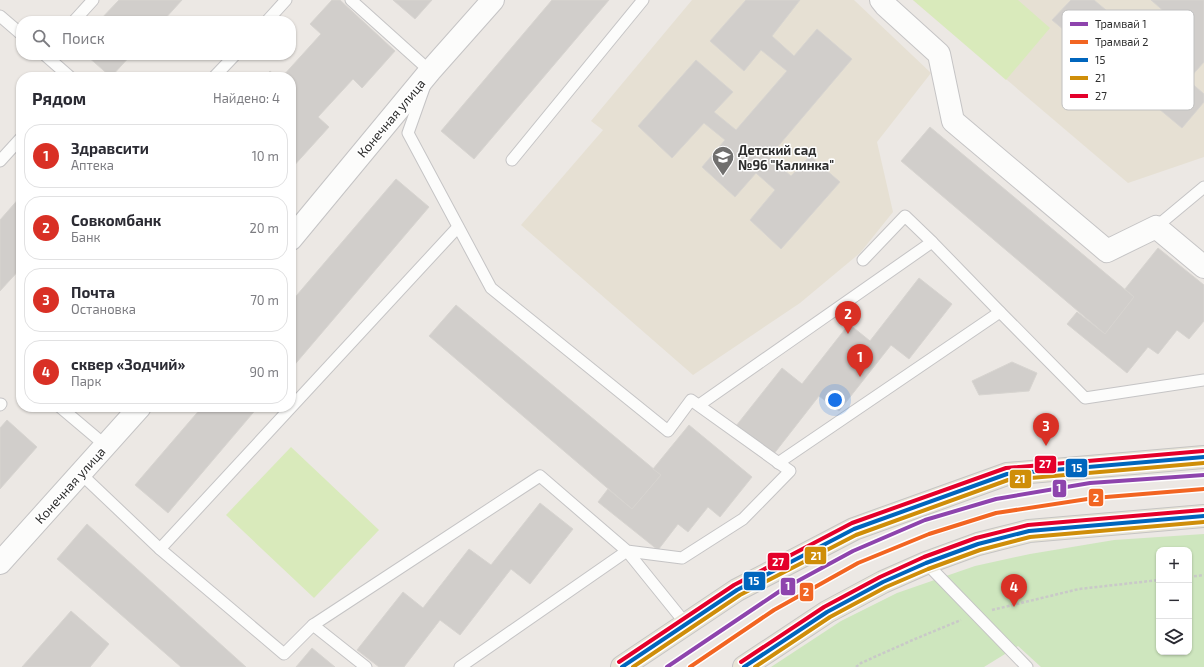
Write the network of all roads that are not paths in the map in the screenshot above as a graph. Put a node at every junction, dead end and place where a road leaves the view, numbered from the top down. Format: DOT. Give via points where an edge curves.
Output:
graph roads {
  1 [pos="93,0"];
  2 [pos="286,0"];
  3 [pos="351,0"];
  4 [pos="493,0"];
  5 [pos="643,0"];
  6 [pos="881,0"];
  7 [pos="0,16"];
  8 [pos="79,16"];
  9 [pos="272,16"];
  10 [pos="16,30"];
  11 [pos="51,60"];
  12 [pos="230,60"];
  13 [pos="64,72"];
  14 [pos="219,72"];
  15 [pos="430,72"];
  16 [pos="16,143"];
  17 [pos="512,160"];
  18 [pos="0,161"];
  19 [pos="1204,187"];
  20 [pos="458,227"];
  21 [pos="1156,227"];
  22 [pos="296,233"];
  23 [pos="932,242"];
  24 [pos="863,260"];
  25 [pos="1204,267"];
  26 [pos="1000,312"];
  27 [pos="1204,380"];
  28 [pos="296,402"];
  29 [pos="699,405"];
  30 [pos="66,412"];
  31 [pos="135,412"];
  32 [pos="287,412"];
  33 [pos="105,445"];
  34 [pos="1204,456"];
  35 [pos="778,463"];
  36 [pos="80,472"];
  37 [pos="1204,516"];
  38 [pos="160,549"];
  39 [pos="628,551"];
  40 [pos="0,563"];
  41 [pos="926,563"];
  42 [pos="686,624"];
  43 [pos="313,625"];
  44 [pos="366,667"];
  45 [pos="460,667"];
  46 [pos="622,667"];
  47 [pos="744,667"];
  48 [pos="1027,667"];
  1 -- 8 [label="lane"];
  2 -- 9 [label="lane"];
  3 -- 15 [label="lane"];
  4 -- 15 [label="street, Конечная улица"];
  5 -- 17 [label="lane"];
  6 -- 21 [label="street" via="939,54 953,121 1107,251"];
  7 -- 10 [label="lane"];
  11 -- 13 [label="lane"];
  12 -- 14 [label="lane"];
  15 -- 20 [label="lane" via="408,133"];
  15 -- 22 [label="street, Конечная улица"];
  16 -- 18 [label="lane"];
  19 -- 21 [label="lane"];
  20 -- 28 [label="lane"];
  20 -- 29 [label="lane" via="491,288 668,431 691,400"];
  21 -- 25 [label="street"];
  23 -- 24 [label="lane" via="905,216"];
  23 -- 26 [label="lane"];
  23 -- 29 [label="lane"];
  26 -- 27 [label="lane" via="1085,398"];
  26 -- 35 [label="lane"];
  29 -- 35 [label="lane"];
  30 -- 33 [label="lane"];
  31 -- 33 [label="street, Конечная улица"];
  32 -- 38 [label="lane"];
  33 -- 36 [label="street, Конечная улица"];
  34 -- 42 [label="main road" via="1007,474 854,529 737,590"];
  35 -- 39 [label="lane" via="790,471 743,519 682,558"];
  36 -- 38 [label="lane"];
  36 -- 40 [label="street, Конечная улица"];
  37 -- 41 [label="main road" via="1029,531 978,544"];
  38 -- 43 [label="lane" via="284,654"];
  39 -- 42 [label="lane"];
  39 -- 43 [label="lane" via="540,476"];
  39 -- 45 [label="lane"];
  41 -- 47 [label="main road" via="827,612"];
  41 -- 48 [label="lane"];
  42 -- 46 [label="main road"];
  43 -- 44 [label="lane"];
}
